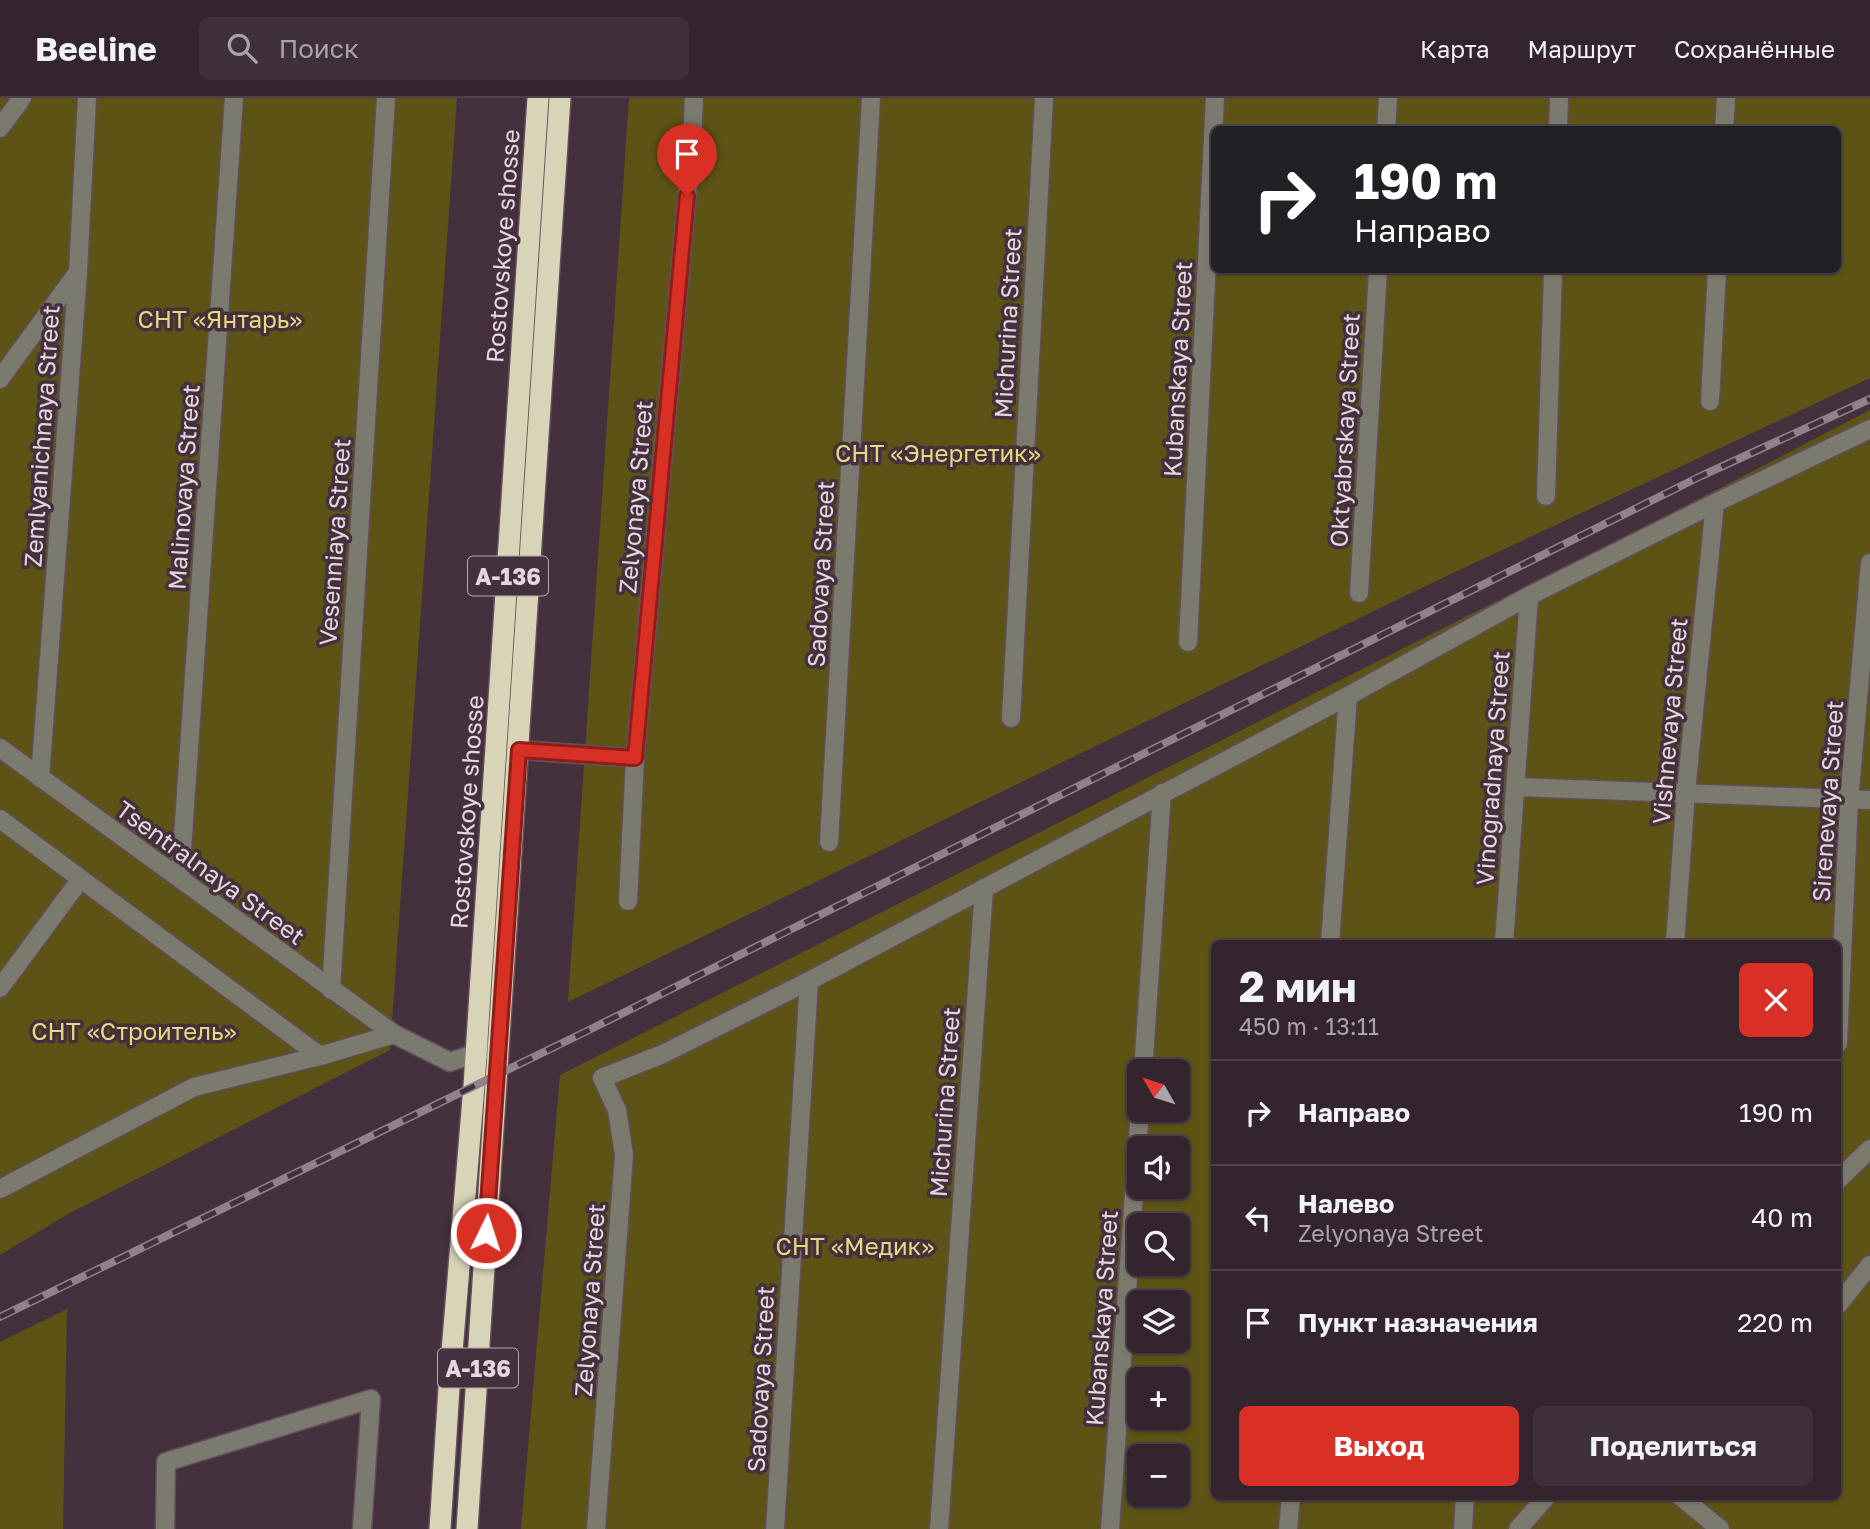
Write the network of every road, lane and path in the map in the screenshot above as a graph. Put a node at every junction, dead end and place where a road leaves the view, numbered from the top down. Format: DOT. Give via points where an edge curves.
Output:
graph roads {
  1 [pos="22,98"];
  2 [pos="87,98"];
  3 [pos="234,98"];
  4 [pos="386,98"];
  5 [pos="538,98"];
  6 [pos="560,98"];
  7 [pos="694,98"];
  8 [pos="871,98"];
  9 [pos="1044,98"];
  10 [pos="1215,98"];
  11 [pos="1388,98"];
  12 [pos="1559,98"];
  13 [pos="1726,98"];
  14 [pos="1214,126"];
  15 [pos="1386,126"];
  16 [pos="1558,126"];
  17 [pos="1724,126"];
  18 [pos="0,128"];
  19 [pos="1211,179"];
  20 [pos="78,272"];
  21 [pos="1378,273"];
  22 [pos="1553,273"];
  23 [pos="1717,273"];
  24 [pos="0,379"];
  25 [pos="1710,401"];
  26 [pos="1870,429"];
  27 [pos="1546,496"];
  28 [pos="1715,503"];
  29 [pos="1870,563"];
  30 [pos="1359,593"];
  31 [pos="1529,596"];
  32 [pos="1188,642"];
  33 [pos="1348,696"];
  34 [pos="1011,718"];
  35 [pos="0,748"];
  36 [pos="519,750"];
  37 [pos="635,758"];
  38 [pos="40,778"];
  39 [pos="1515,787"];
  40 [pos="1686,792"];
  41 [pos="1162,793"];
  42 [pos="1870,800"];
  43 [pos="1849,801"];
  44 [pos="0,819"];
  45 [pos="829,842"];
  46 [pos="180,879"];
  47 [pos="80,880"];
  48 [pos="984,888"];
  49 [pos="628,901"];
  50 [pos="1330,940"];
  51 [pos="1504,940"];
  52 [pos="1675,940"];
  53 [pos="1841,977"];
  54 [pos="808,981"];
  55 [pos="0,988"];
  56 [pos="331,990"];
  57 [pos="394,1034"];
  58 [pos="499,1045"];
  59 [pos="476,1054"];
  60 [pos="320,1056"];
  61 [pos="1144,1059"];
  62 [pos="1139,1122"];
  63 [pos="1870,1149"];
  64 [pos="1841,1177"];
  65 [pos="0,1189"];
  66 [pos="1870,1265"];
  67 [pos="1841,1301"];
  68 [pos="1291,1500"];
  69 [pos="1465,1500"];
  70 [pos="1543,1500"];
  71 [pos="1685,1500"];
  72 [pos="165,1529"];
  73 [pos="362,1529"];
  74 [pos="440,1529"];
  75 [pos="467,1529"];
  76 [pos="596,1529"];
  77 [pos="775,1529"];
  78 [pos="939,1529"];
  79 [pos="1110,1529"];
  80 [pos="1288,1529"];
  81 [pos="1463,1529"];
  82 [pos="1518,1529"];
  83 [pos="1720,1529"];
  1 -- 18 [label="street"];
  2 -- 20 [label="street, Zemlyanichnaya Street"];
  3 -- 46 [label="street, Malinovaya Street"];
  4 -- 56 [label="street, Vesenniaya Street"];
  5 -- 59 [label="highway, Rostovskoye shosse / А-136"];
  6 -- 36 [label="highway, Rostovskoye shosse / А-136"];
  7 -- 37 [label="street, Zelyonaya Street"];
  8 -- 45 [label="street, Sadovaya Street"];
  9 -- 34 [label="street, Michurina Street"];
  10 -- 14 [label="street, Kubanskaya Street"];
  11 -- 15 [label="street"];
  12 -- 16 [label="street"];
  13 -- 17 [label="street"];
  19 -- 32 [label="street, Kubanskaya Street"];
  20 -- 24 [label="street"];
  20 -- 38 [label="street, Zemlyanichnaya Street"];
  21 -- 30 [label="street, Oktyabrskaya Street"];
  22 -- 27 [label="street"];
  23 -- 25 [label="street"];
  26 -- 28 [label="street"];
  28 -- 31 [label="street"];
  28 -- 40 [label="street, Vishnevaya Street"];
  29 -- 43 [label="street, Sirenevaya Street"];
  31 -- 33 [label="street"];
  31 -- 39 [label="street, Vinogradnaya Street"];
  33 -- 41 [label="street"];
  33 -- 50 [label="street"];
  35 -- 38 [label="street, Tsentralnaya Street"];
  36 -- 37 [label="street"];
  36 -- 58 [label="highway, Rostovskoye shosse / А-136"];
  37 -- 49 [label="street, Zelyonaya Street"];
  38 -- 46 [label="street, Tsentralnaya Street"];
  39 -- 40 [label="street"];
  39 -- 51 [label="street, Vinogradnaya Street"];
  40 -- 43 [label="street"];
  40 -- 52 [label="street, Vishnevaya Street"];
  41 -- 48 [label="street"];
  41 -- 61 [label="street"];
  42 -- 43 [label="street"];
  43 -- 53 [label="street, Sirenevaya Street"];
  44 -- 47 [label="street"];
  46 -- 56 [label="street, Tsentralnaya Street"];
  47 -- 55 [label="street"];
  47 -- 60 [label="street"];
  48 -- 54 [label="street"];
  48 -- 78 [label="street, Michurina Street"];
  54 -- 76 [label="street, Zelyonaya Street" via="663,1054 601,1078 617,1110 624,1155"];
  54 -- 77 [label="street, Sadovaya Street"];
  56 -- 57 [label="street, Tsentralnaya Street"];
  57 -- 59 [label="street, Tsentralnaya Street" via="450,1062"];
  57 -- 60 [label="street"];
  58 -- 59 [label="street, Tsentralnaya Street"];
  58 -- 75 [label="highway, Rostovskoye shosse / А-136"];
  59 -- 74 [label="highway, Rostovskoye shosse / А-136"];
  60 -- 65 [label="street" via="194,1087"];
  62 -- 79 [label="street, Kubanskaya Street"];
  63 -- 64 [label="street"];
  66 -- 67 [label="street"];
  68 -- 80 [label="street"];
  69 -- 81 [label="street"];
  70 -- 82 [label="street"];
  71 -- 83 [label="street"];
  72 -- 73 [label="street" via="166,1461 371,1399"];
}
